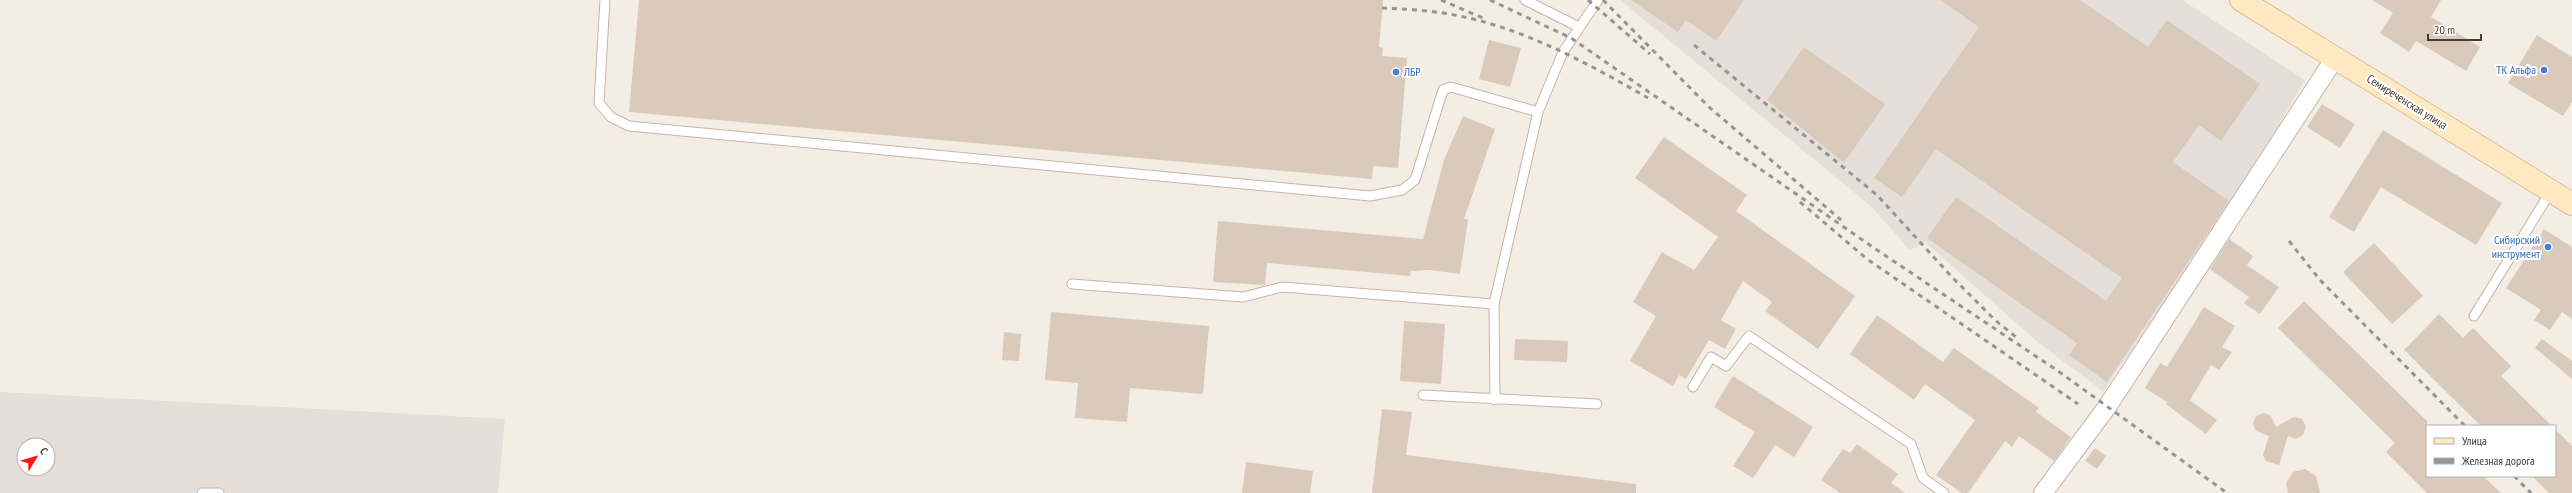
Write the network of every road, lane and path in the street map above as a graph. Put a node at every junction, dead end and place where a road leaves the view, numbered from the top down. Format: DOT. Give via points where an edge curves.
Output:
graph roads {
  1 [pos="605,0"];
  2 [pos="1525,0"];
  3 [pos="1598,0"];
  4 [pos="2251,3"];
  5 [pos="1579,27"];
  6 [pos="2336,58"];
  7 [pos="1538,112"];
  8 [pos="2551,191"];
  9 [pos="2572,204"];
  10 [pos="1072,284"];
  11 [pos="1494,304"];
  12 [pos="2474,316"];
  13 [pos="1693,386"];
  14 [pos="1423,396"];
  15 [pos="1495,400"];
  16 [pos="1597,404"];
  17 [pos="202,493"];
  18 [pos="219,493"];
  19 [pos="1944,493"];
  20 [pos="2043,493"];
  1 -- 7 [label="lane" via="599,103 611,118 629,126 1370,196 1402,190 1415,180 1443,90 1451,86"];
  2 -- 5 [label="lane"];
  3 -- 5 [label="lane"];
  4 -- 6 [label="main road, Семиреченская улица"];
  5 -- 7 [label="lane" via="1563,52"];
  6 -- 8 [label="main road, Семиреченская улица"];
  6 -- 20 [label="street" via="2107,407"];
  7 -- 11 [label="lane"];
  8 -- 9 [label="main road, Семиреченская улица"];
  8 -- 12 [label="lane"];
  10 -- 11 [label="lane" via="1243,297 1282,287"];
  11 -- 15 [label="lane"];
  13 -- 19 [label="lane" via="1711,357 1726,366 1748,336 1911,444 1923,478"];
  14 -- 15 [label="lane"];
  15 -- 16 [label="lane"];
  17 -- 18 [label="lane"];
}
